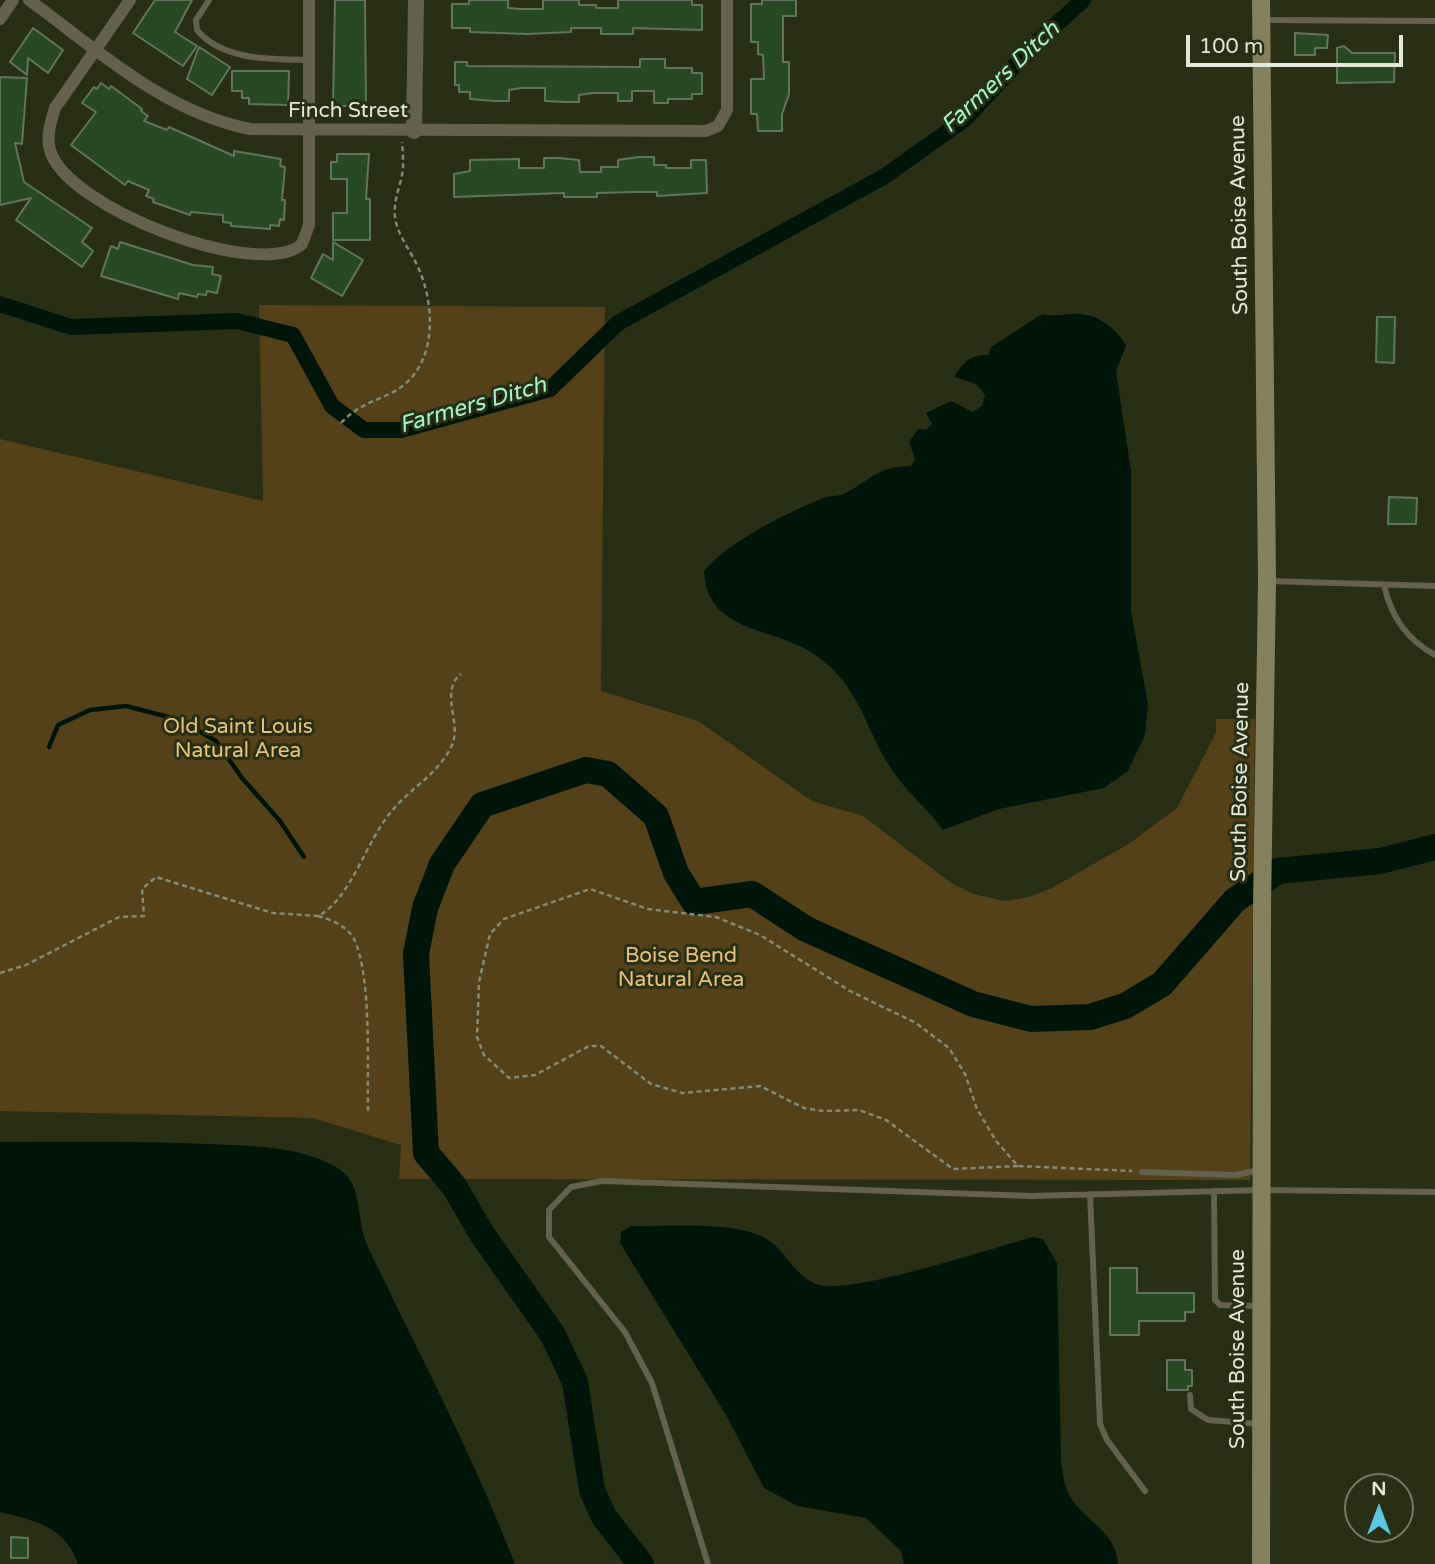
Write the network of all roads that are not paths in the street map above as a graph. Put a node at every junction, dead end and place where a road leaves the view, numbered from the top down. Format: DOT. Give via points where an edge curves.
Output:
graph roads {
  1 [pos="13,0"];
  2 [pos="29,0"];
  3 [pos="130,0"];
  4 [pos="209,0"];
  5 [pos="309,0"];
  6 [pos="416,0"];
  7 [pos="727,0"];
  8 [pos="1261,0"];
  9 [pos="0,19"];
  10 [pos="1261,20"];
  11 [pos="1435,21"];
  12 [pos="95,48"];
  13 [pos="309,60"];
  14 [pos="309,130"];
  15 [pos="408,131"];
  16 [pos="1267,581"];
  17 [pos="1384,585"];
  18 [pos="1435,586"];
  19 [pos="1435,655"];
  20 [pos="1261,1169"];
  21 [pos="1142,1172"];
  22 [pos="1261,1190"];
  23 [pos="1214,1191"];
  24 [pos="1435,1192"];
  25 [pos="1090,1194"];
  26 [pos="1261,1306"];
  27 [pos="1190,1395"];
  28 [pos="1261,1424"];
  29 [pos="1145,1492"];
  30 [pos="709,1564"];
  31 [pos="1261,1564"];
  1 -- 9 [label="street"];
  2 -- 12 [label="street, Finch Street"];
  3 -- 12 [label="street"];
  4 -- 13 [label="lane" via="196,20 197,30 219,47 247,56"];
  5 -- 13 [label="street"];
  6 -- 15 [label="street"];
  7 -- 15 [label="street, Finch Street" via="727,110 718,126 706,131"];
  8 -- 10 [label="main road, South Boise Avenue"];
  10 -- 11 [label="lane"];
  10 -- 16 [label="main road, South Boise Avenue"];
  12 -- 14 [label="street, Finch Street" via="194,114 250,129"];
  12 -- 14 [label="street" via="55,108 49,126 50,150 83,190 121,214 168,234 240,251 280,255 297,249 309,225"];
  13 -- 14 [label="street"];
  14 -- 15 [label="street, Finch Street"];
  16 -- 17 [label="lane"];
  16 -- 20 [label="main road, South Boise Avenue"];
  17 -- 18 [label="lane"];
  17 -- 19 [label="lane" via="1400,626"];
  20 -- 21 [label="lane" via="1236,1175"];
  20 -- 22 [label="main road, South Boise Avenue"];
  22 -- 23 [label="lane"];
  22 -- 24 [label="lane"];
  22 -- 26 [label="main road, South Boise Avenue"];
  23 -- 25 [label="lane"];
  23 -- 26 [label="lane" via="1215,1300 1220,1305"];
  25 -- 29 [label="lane" via="1100,1424"];
  25 -- 30 [label="lane" via="1032,1196 602,1181 571,1187 550,1210 550,1237 625,1332 652,1383"];
  26 -- 28 [label="main road, South Boise Avenue"];
  27 -- 28 [label="lane" via="1191,1409 1200,1416"];
  28 -- 31 [label="main road, South Boise Avenue"];
}
